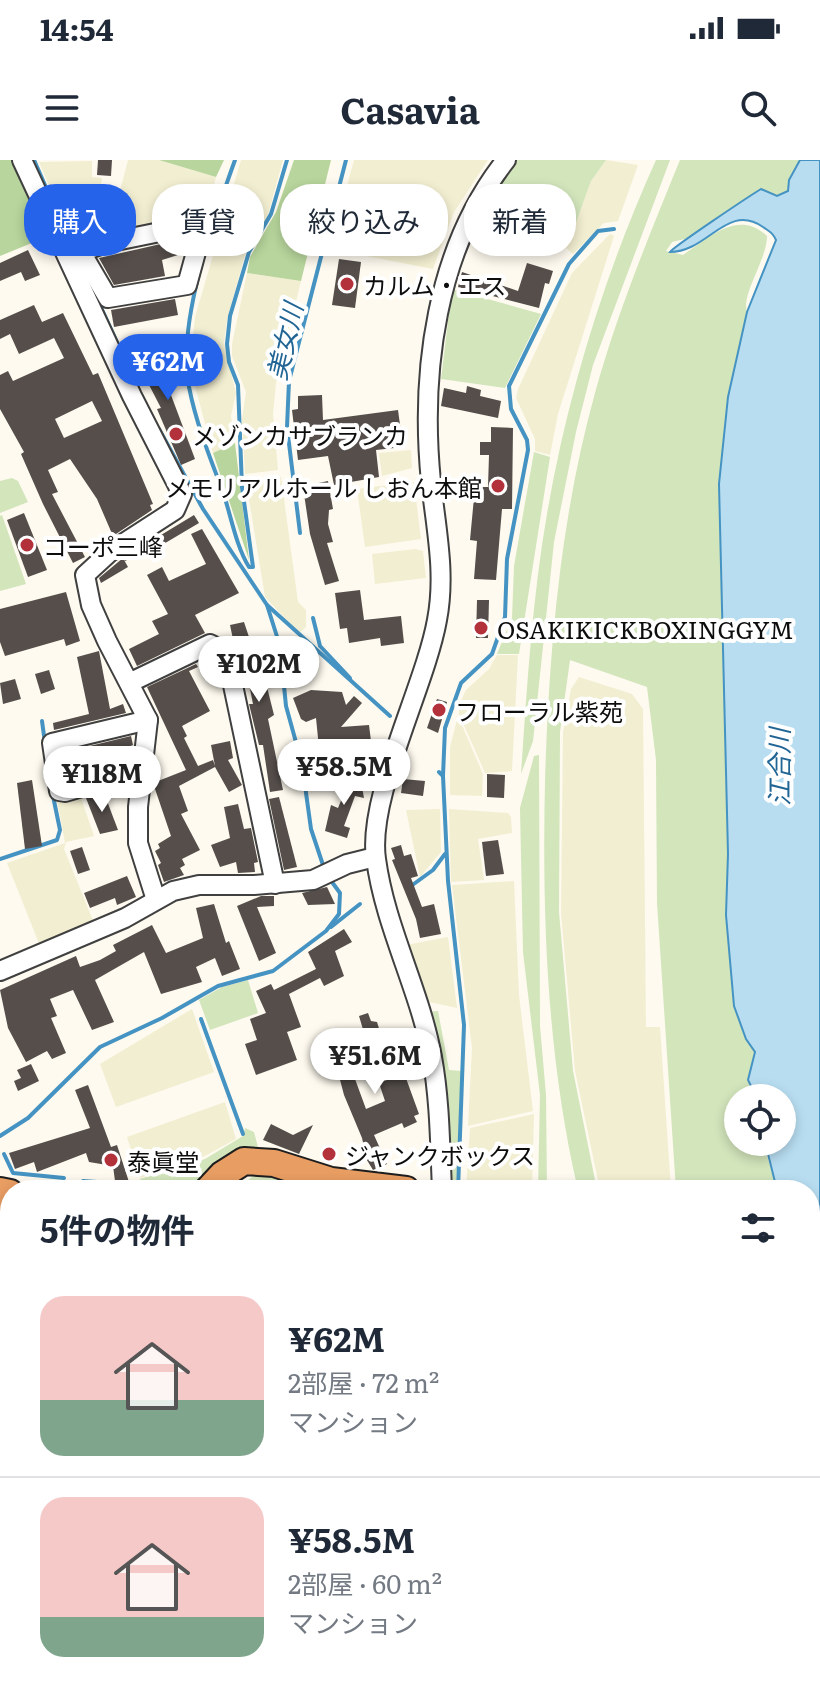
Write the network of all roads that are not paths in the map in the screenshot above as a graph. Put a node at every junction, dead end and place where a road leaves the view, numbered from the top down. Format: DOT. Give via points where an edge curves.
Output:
graph roads {
  1 [pos="22,160"];
  2 [pos="506,160"];
  3 [pos="35,184"];
  4 [pos="74,256"];
  5 [pos="131,682"];
  6 [pos="148,720"];
  7 [pos="143,769"];
  8 [pos="375,857"];
  9 [pos="275,884"];
  10 [pos="156,900"];
  11 [pos="0,971"];
  12 [pos="274,1163"];
  13 [pos="217,1180"];
  14 [pos="228,1180"];
  15 [pos="328,1180"];
  16 [pos="441,1180"];
  1 -- 3 [label="street"];
  2 -- 8 [label="street" via="457,241 436,334 429,441 442,589 427,663 377,821"];
  4 -- 4 [label="street" via="111,242 204,223 187,285 108,298"];
  4 -- 5 [label="street" via="182,494 175,510 110,552 85,575 91,605"];
  5 -- 6 [label="street"];
  5 -- 9 [label="street" via="210,644 226,652"];
  6 -- 7 [label="street"];
  6 -- 7 [label="street" via="52,743 59,791"];
  7 -- 10 [label="street" via="138,843"];
  8 -- 9 [label="street"];
  8 -- 16 [label="street" via="432,1057"];
  9 -- 10 [label="street" via="199,885"];
  10 -- 11 [label="street"];
  12 -- 13 [label="highway" via="244,1161"];
  12 -- 14 [label="highway"];
  12 -- 15 [label="highway"];
}
